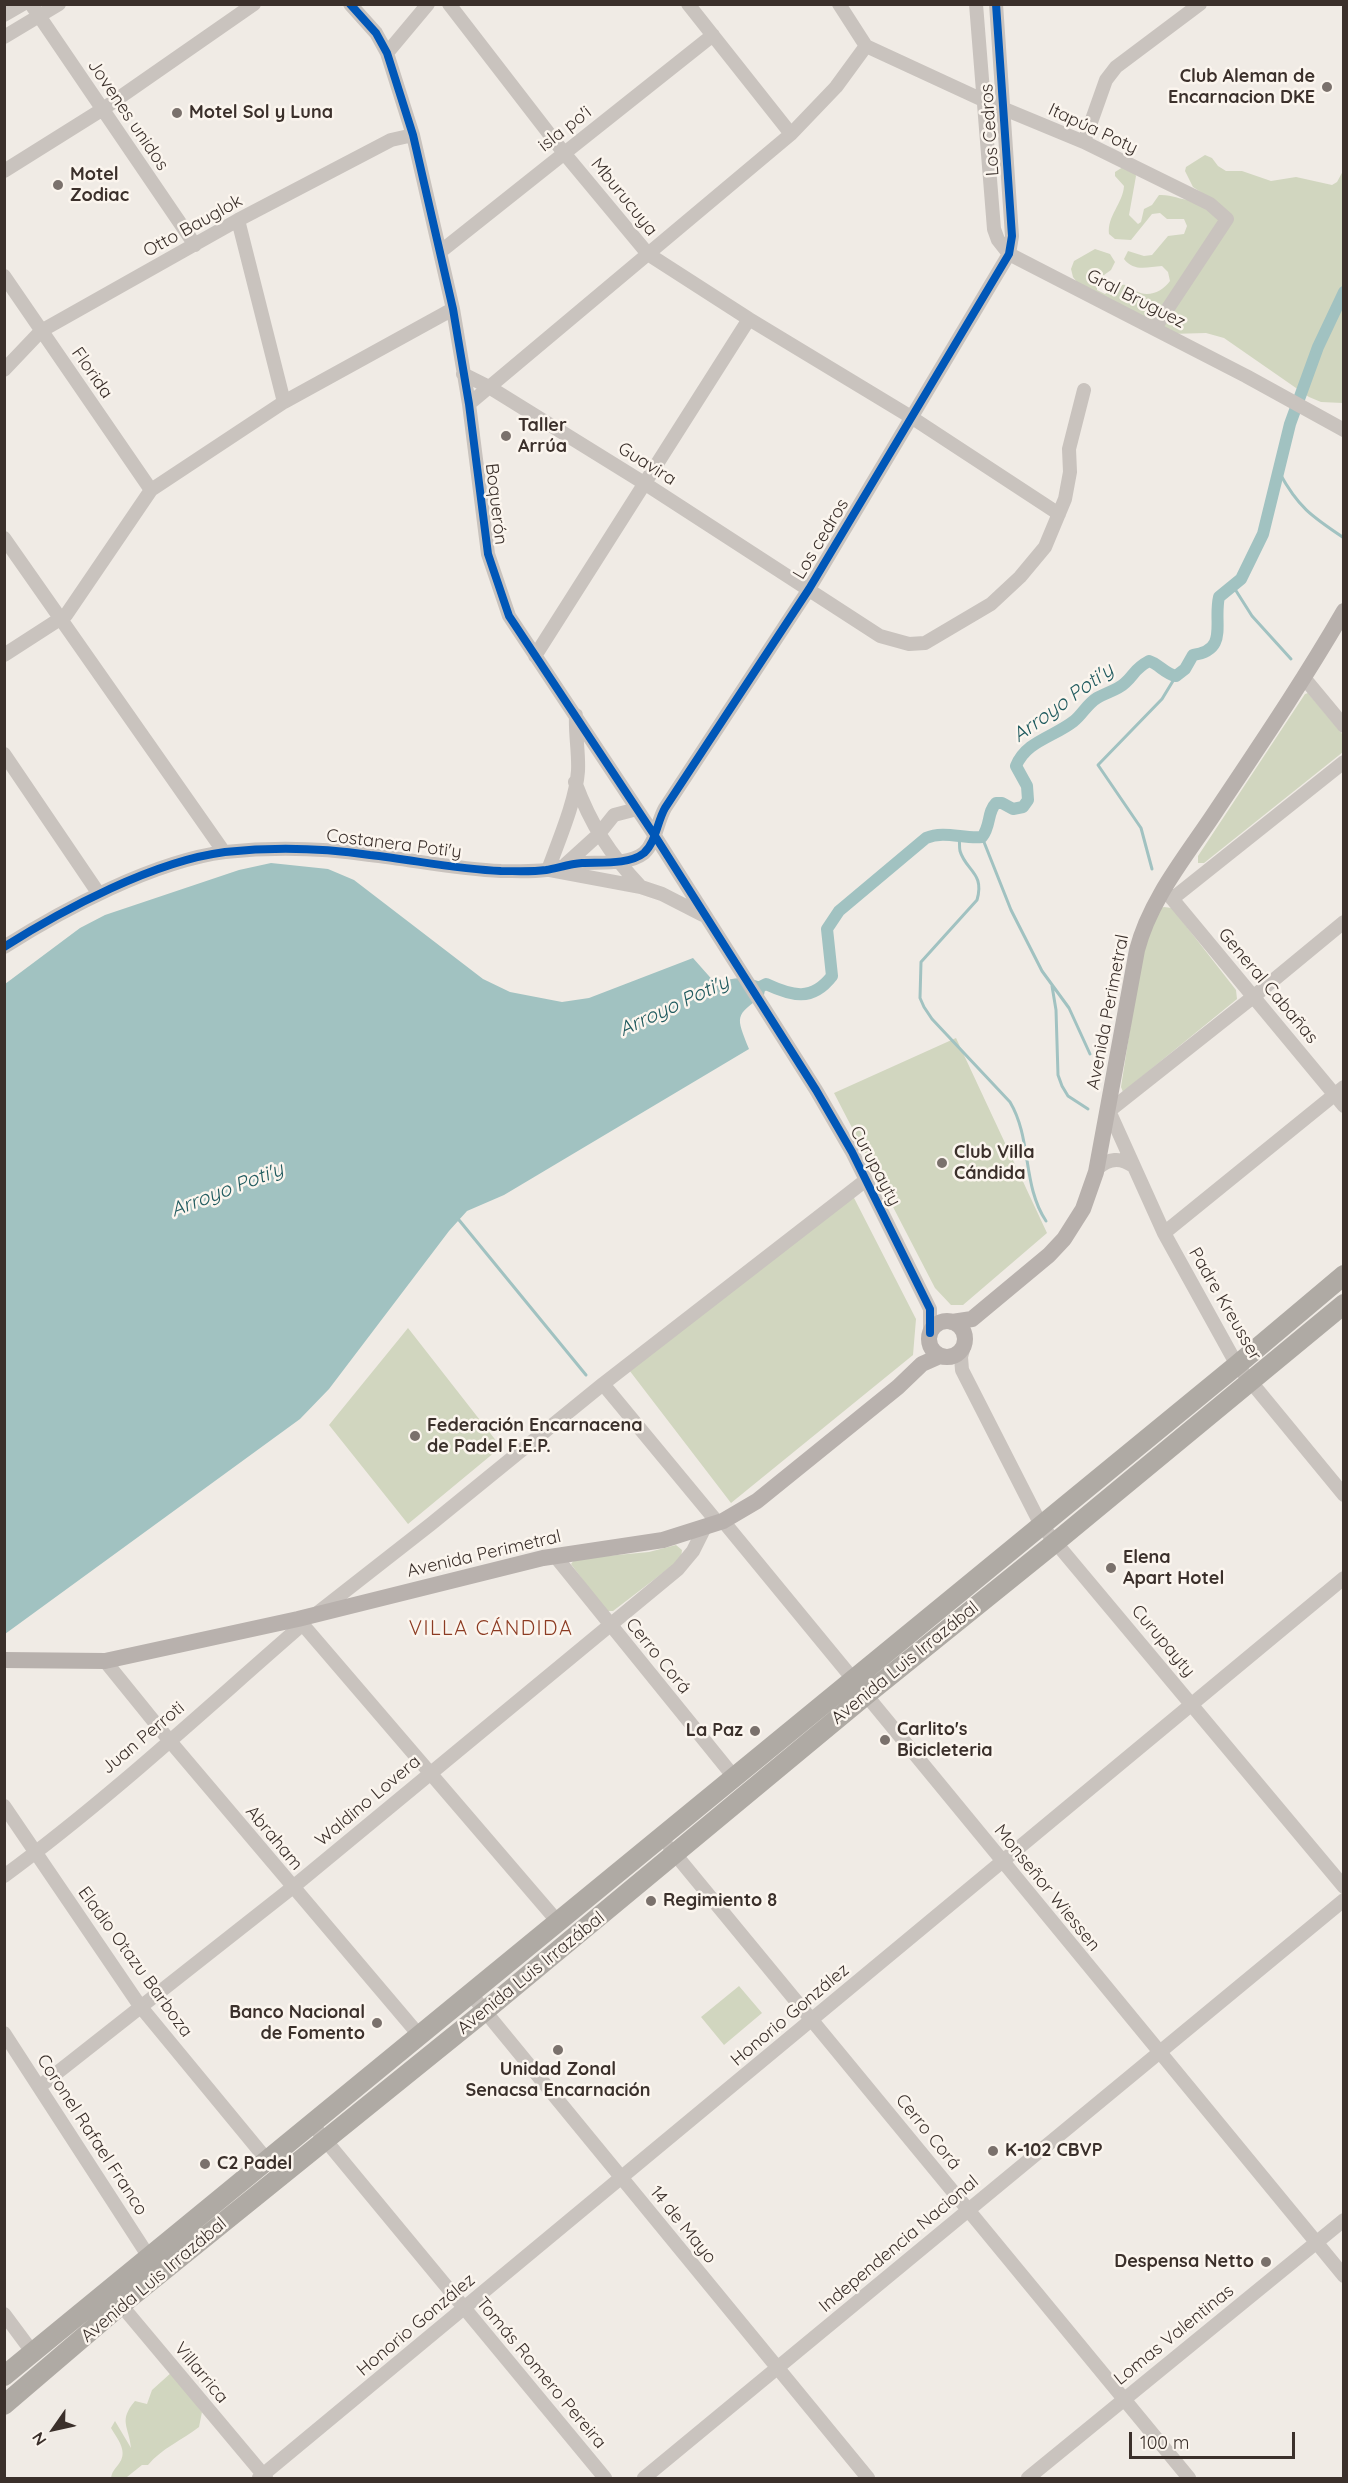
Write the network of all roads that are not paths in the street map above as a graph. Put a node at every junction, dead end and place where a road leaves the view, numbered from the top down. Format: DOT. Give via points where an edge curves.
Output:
graph roads {
  1 [pos="23,4"];
  2 [pos="59,4"];
  3 [pos="254,4"];
  4 [pos="350,4"];
  5 [pos="428,4"];
  6 [pos="449,4"];
  7 [pos="688,4"];
  8 [pos="838,4"];
  9 [pos="976,4"];
  10 [pos="996,4"];
  11 [pos="1200,4"];
  12 [pos="35,10"];
  13 [pos="4,15"];
  14 [pos="713,35"];
  15 [pos="4,37"];
  16 [pos="866,46"];
  17 [pos="387,53"];
  18 [pos="985,101"];
  19 [pos="1004,108"];
  20 [pos="103,109"];
  21 [pos="791,134"];
  22 [pos="413,135"];
  23 [pos="1084,142"];
  24 [pos="564,153"];
  25 [pos="4,171"];
  26 [pos="238,220"];
  27 [pos="195,245"];
  28 [pos="440,252"];
  29 [pos="648,254"];
  30 [pos="1010,254"];
  31 [pos="4,276"];
  32 [pos="453,309"];
  33 [pos="749,319"];
  34 [pos="1155,328"];
  35 [pos="41,331"];
  36 [pos="4,370"];
  37 [pos="463,374"];
  38 [pos="489,387"];
  39 [pos="1084,390"];
  40 [pos="284,402"];
  41 [pos="468,404"];
  42 [pos="911,417"];
  43 [pos="1344,430"];
  44 [pos="644,483"];
  45 [pos="151,490"];
  46 [pos="1059,514"];
  47 [pos="4,538"];
  48 [pos="809,589"];
  49 [pos="1344,611"];
  50 [pos="62,619"];
  51 [pos="4,655"];
  52 [pos="535,656"];
  53 [pos="1305,679"];
  54 [pos="576,715"];
  55 [pos="1344,726"];
  56 [pos="4,754"];
  57 [pos="1344,762"];
  58 [pos="575,782"];
  59 [pos="637,809"];
  60 [pos="598,835"];
  61 [pos="655,836"];
  62 [pos="224,852"];
  63 [pos="616,861"];
  64 [pos="566,864"];
  65 [pos="548,870"];
  66 [pos="641,887"];
  67 [pos="99,894"];
  68 [pos="1168,894"];
  69 [pos="704,915"];
  70 [pos="1344,922"];
  71 [pos="4,947"];
  72 [pos="734,959"];
  73 [pos="1253,997"];
  74 [pos="1339,1091"];
  75 [pos="1344,1106"];
  76 [pos="1109,1111"];
  77 [pos="1133,1166"];
  78 [pos="1097,1169"];
  79 [pos="866,1180"];
  80 [pos="1164,1233"];
  81 [pos="1344,1275"];
  82 [pos="1344,1304"];
  83 [pos="930,1309"];
  84 [pos="972,1319"];
  85 [pos="950,1322"];
  86 [pos="964,1343"];
  87 [pos="936,1348"];
  88 [pos="1237,1365"];
  89 [pos="962,1370"];
  90 [pos="1250,1381"];
  91 [pos="603,1384"];
  92 [pos="1344,1495"];
  93 [pos="715,1525"];
  94 [pos="1041,1525"];
  95 [pos="1057,1541"];
  96 [pos="555,1556"];
  97 [pos="1344,1578"];
  98 [pos="305,1620"];
  99 [pos="609,1624"];
  100 [pos="4,1660"];
  101 [pos="105,1661"];
  102 [pos="853,1679"];
  103 [pos="866,1695"];
  104 [pos="1192,1704"];
  105 [pos="169,1740"];
  106 [pos="429,1774"];
  107 [pos="734,1778"];
  108 [pos="4,1806"];
  109 [pos="661,1837"];
  110 [pos="35,1853"];
  111 [pos="675,1855"];
  112 [pos="1002,1862"];
  113 [pos="4,1876"];
  114 [pos="292,1887"];
  115 [pos="1344,1887"];
  116 [pos="1344,1900"];
  117 [pos="558,1922"];
  118 [pos="470,1993"];
  119 [pos="140,2006"];
  120 [pos="484,2011"];
  121 [pos="812,2020"];
  122 [pos="4,2033"];
  123 [pos="419,2036"];
  124 [pos="1159,2052"];
  125 [pos="39,2087"];
  126 [pos="312,2124"];
  127 [pos="325,2140"];
  128 [pos="267,2160"];
  129 [pos="621,2178"];
  130 [pos="968,2210"];
  131 [pos="1344,2220"];
  132 [pos="1316,2243"];
  133 [pos="149,2257"];
  134 [pos="1344,2276"];
  135 [pos="115,2298"];
  136 [pos="464,2308"];
  137 [pos="4,2314"];
  138 [pos="33,2353"];
  139 [pos="777,2368"];
  140 [pos="4,2376"];
  141 [pos="1124,2399"];
  142 [pos="4,2405"];
  143 [pos="263,2477"];
  144 [pos="605,2478"];
  145 [pos="644,2478"];
  146 [pos="868,2478"];
  147 [pos="1028,2478"];
  148 [pos="1189,2478"];
  1 -- 13 [label="street"];
  2 -- 12 [label="street"];
  3 -- 20 [label="street"];
  4 -- 17 [label="street, Boquerón" via="376,33"];
  5 -- 17 [label="street"];
  6 -- 24 [label="street, Mburucuya"];
  7 -- 14 [label="street"];
  8 -- 16 [label="street"];
  9 -- 18 [label="street"];
  10 -- 19 [label="street, Los Cedros"];
  11 -- 23 [label="street" via="1116,67 1106,80"];
  12 -- 15 [label="street"];
  12 -- 20 [label="street, Jovenes unidos"];
  14 -- 21 [label="street"];
  14 -- 24 [label="street, isla po'i"];
  16 -- 18 [label="street, Itapúa Poty"];
  16 -- 21 [label="street" via="836,87"];
  17 -- 22 [label="street, Boquerón"];
  18 -- 19 [label="street, Itapúa Poty"];
  18 -- 30 [label="street" via="994,229"];
  19 -- 23 [label="street, Itapúa Poty"];
  19 -- 30 [label="street, Los Cedros"];
  20 -- 25 [label="street"];
  20 -- 27 [label="street, Jovenes unidos"];
  21 -- 29 [label="street"];
  22 -- 26 [label="street, Otto Bauglok" via="391,140"];
  22 -- 28 [label="street, Boquerón"];
  23 -- 34 [label="street, Itapúa Poty" via="1210,204 1227,219"];
  24 -- 28 [label="street, isla po'i"];
  24 -- 29 [label="street, Mburucuya"];
  26 -- 27 [label="street, Otto Bauglok"];
  26 -- 40 [label="street"];
  27 -- 35 [label="street, Otto Bauglok"];
  28 -- 32 [label="street, Boquerón"];
  29 -- 33 [label="street, Mburucuya"];
  29 -- 38 [label="street"];
  30 -- 34 [label="street, Gral Bruguez"];
  30 -- 42 [label="street, Los cedros"];
  31 -- 35 [label="street, Florida"];
  32 -- 37 [label="street, Boquerón"];
  32 -- 40 [label="street"];
  33 -- 42 [label="street, Mburucuya"];
  33 -- 44 [label="street"];
  34 -- 43 [label="street, Gral Bruguez"];
  35 -- 36 [label="street, Otto Bauglok"];
  35 -- 45 [label="street, Florida"];
  37 -- 38 [label="street, Guavira"];
  37 -- 41 [label="street, Boquerón"];
  38 -- 41 [label="street"];
  38 -- 44 [label="street, Guavira"];
  39 -- 46 [label="street, Guavira" via="1070,450 1067,490"];
  40 -- 45 [label="street"];
  41 -- 52 [label="street, Boquerón" via="488,554 509,616"];
  42 -- 46 [label="street, Mburucuya"];
  42 -- 48 [label="street, Los cedros"];
  44 -- 48 [label="street, Guavira"];
  44 -- 52 [label="street"];
  45 -- 50 [label="street"];
  46 -- 48 [label="street, Guavira" via="1045,547 1020,577 991,604 925,644 880,636"];
  47 -- 50 [label="street"];
  48 -- 61 [label="street, Los cedros" via="665,808"];
  49 -- 53 [label="main road, Avenida Perimetral"];
  50 -- 51 [label="street"];
  50 -- 62 [label="street"];
  52 -- 54 [label="street, Boquerón"];
  53 -- 55 [label="street"];
  53 -- 68 [label="main road, Avenida Perimetral"];
  54 -- 58 [label="street"];
  54 -- 59 [label="street, Boquerón"];
  56 -- 67 [label="street"];
  57 -- 68 [label="street"];
  58 -- 60 [label="street"];
  58 -- 65 [label="street"];
  59 -- 60 [label="street" via="614,815"];
  59 -- 61 [label="street, Boquerón"];
  60 -- 63 [label="street"];
  60 -- 64 [label="street"];
  61 -- 63 [label="street" via="640,855"];
  61 -- 69 [label="street, Boquerón"];
  62 -- 65 [label="street, Costanera Poti'y" via="317,849 476,869"];
  62 -- 67 [label="street, Costanera Poti'y" via="195,858"];
  63 -- 64 [label="street"];
  63 -- 66 [label="street"];
  64 -- 65 [label="street"];
  65 -- 66 [label="street"];
  66 -- 69 [label="street"];
  67 -- 71 [label="street, Costanera Poti'y"];
  68 -- 73 [label="street, General Cabañas"];
  68 -- 76 [label="main road, Avenida Perimetral" via="1142,933 1137,950"];
  69 -- 72 [label="street, Boquerón"];
  70 -- 73 [label="street"];
  72 -- 79 [label="street, Curupayty"];
  73 -- 74 [label="street, General Cabañas"];
  73 -- 76 [label="street"];
  74 -- 75 [label="street, General Cabañas"];
  74 -- 80 [label="street"];
  76 -- 77 [label="street, Padre Kreusser"];
  76 -- 78 [label="main road, Avenida Perimetral"];
  77 -- 78 [label="street" via="1117,1159"];
  77 -- 80 [label="street, Padre Kreusser"];
  78 -- 84 [label="main road, Avenida Perimetral" via="1083,1209 1064,1239"];
  79 -- 83 [label="street, Curupayty"];
  79 -- 91 [label="street, Juan Perroti"];
  80 -- 88 [label="street, Padre Kreusser"];
  81 -- 88 [label="highway"];
  82 -- 90 [label="highway, Avenida Luis Irrazábal"];
  83 -- 85 [label="street, Curupayty"];
  83 -- 87 [label="street, Curupayty"];
  84 -- 85 [label="main road, Avenida Perimetral"];
  84 -- 86 [label="main road"];
  85 -- 86 [label="main road" via="962,1329"];
  85 -- 87 [label="main road, Avenida Perimetral" via="937,1325"];
  86 -- 87 [label="main road, Avenida Perimetral" via="956,1355"];
  86 -- 89 [label="street"];
  87 -- 89 [label="street, Curupayty"];
  87 -- 93 [label="main road, Avenida Perimetral" via="889,1394 757,1502"];
  88 -- 90 [label="street, Padre Kreusser"];
  88 -- 94 [label="highway"];
  89 -- 94 [label="street, Curupayty"];
  90 -- 92 [label="street, Padre Kreusser"];
  90 -- 95 [label="highway, Avenida Luis Irrazábal"];
  91 -- 93 [label="street, Monseñor Wiessen"];
  91 -- 98 [label="street, Juan Perroti"];
  93 -- 96 [label="main road, Avenida Perimetral" via="645,1544"];
  93 -- 99 [label="street, Waldino Lovera" via="678,1569"];
  93 -- 102 [label="street, Monseñor Wiessen"];
  94 -- 95 [label="street, Curupayty"];
  94 -- 102 [label="highway"];
  95 -- 103 [label="highway, Avenida Luis Irrazábal"];
  95 -- 104 [label="street, Curupayty"];
  96 -- 98 [label="main road, Avenida Perimetral"];
  96 -- 99 [label="street, Cerro Corá"];
  97 -- 104 [label="street, Honorio González"];
  98 -- 101 [label="main road, Avenida Perimetral"];
  98 -- 105 [label="street, Juan Perroti"];
  98 -- 106 [label="street"];
  99 -- 106 [label="street, Waldino Lovera"];
  99 -- 107 [label="street, Cerro Corá"];
  100 -- 101 [label="main road, Avenida Perimetral"];
  101 -- 105 [label="street, Abraham"];
  102 -- 103 [label="street, Monseñor Wiessen"];
  102 -- 107 [label="highway"];
  103 -- 111 [label="highway, Avenida Luis Irrazábal"];
  103 -- 112 [label="street, Monseñor Wiessen"];
  104 -- 112 [label="street, Honorio González"];
  104 -- 115 [label="street, Curupayty"];
  105 -- 110 [label="street, Juan Perroti"];
  105 -- 114 [label="street, Abraham"];
  106 -- 114 [label="street, Waldino Lovera"];
  106 -- 117 [label="street"];
  107 -- 109 [label="highway"];
  108 -- 110 [label="street, Eladio Otazu Barboza"];
  109 -- 111 [label="street, Cerro Corá"];
  109 -- 117 [label="highway"];
  110 -- 113 [label="street, Juan Perroti"];
  110 -- 119 [label="street, Eladio Otazu Barboza"];
  111 -- 120 [label="highway, Avenida Luis Irrazábal"];
  111 -- 121 [label="street, Cerro Corá"];
  112 -- 121 [label="street, Honorio González"];
  112 -- 124 [label="street, Monseñor Wiessen"];
  114 -- 119 [label="street, Waldino Lovera"];
  114 -- 123 [label="street, Abraham"];
  116 -- 124 [label="street, Independencia Nacional"];
  117 -- 118 [label="highway"];
  118 -- 120 [label="street, 14 de Mayo"];
  118 -- 123 [label="highway"];
  119 -- 125 [label="street, Waldino Lovera"];
  119 -- 128 [label="street, Eladio Otazu Barboza"];
  120 -- 127 [label="highway, Avenida Luis Irrazábal"];
  120 -- 129 [label="street, 14 de Mayo"];
  121 -- 129 [label="street, Honorio González"];
  121 -- 130 [label="street, Cerro Corá"];
  122 -- 125 [label="street, Coronel Rafael Franco"];
  123 -- 126 [label="highway"];
  124 -- 130 [label="street, Independencia Nacional"];
  124 -- 132 [label="street, Monseñor Wiessen"];
  125 -- 133 [label="street, Coronel Rafael Franco"];
  126 -- 127 [label="street, Tomás Romero Pereira"];
  126 -- 128 [label="highway"];
  127 -- 135 [label="highway, Avenida Luis Irrazábal"];
  127 -- 136 [label="street, Tomás Romero Pereira"];
  128 -- 133 [label="highway"];
  129 -- 136 [label="street, Honorio González"];
  129 -- 139 [label="street, 14 de Mayo"];
  130 -- 139 [label="street, Independencia Nacional"];
  130 -- 141 [label="street, Cerro Corá"];
  131 -- 132 [label="street, Lomas Valentinas"];
  132 -- 134 [label="street, Monseñor Wiessen"];
  132 -- 141 [label="street, Lomas Valentinas"];
  133 -- 135 [label="highway"];
  135 -- 138 [label="highway"];
  135 -- 142 [label="highway, Avenida Luis Irrazábal"];
  135 -- 143 [label="street, Villarrica"];
  136 -- 143 [label="street, Honorio González"];
  136 -- 144 [label="street, Tomás Romero Pereira"];
  137 -- 138 [label="street"];
  138 -- 140 [label="highway"];
  139 -- 145 [label="street, Independencia Nacional"];
  139 -- 146 [label="street, 14 de Mayo"];
  141 -- 147 [label="street, Lomas Valentinas"];
  141 -- 148 [label="street, Cerro Corá"];
}
